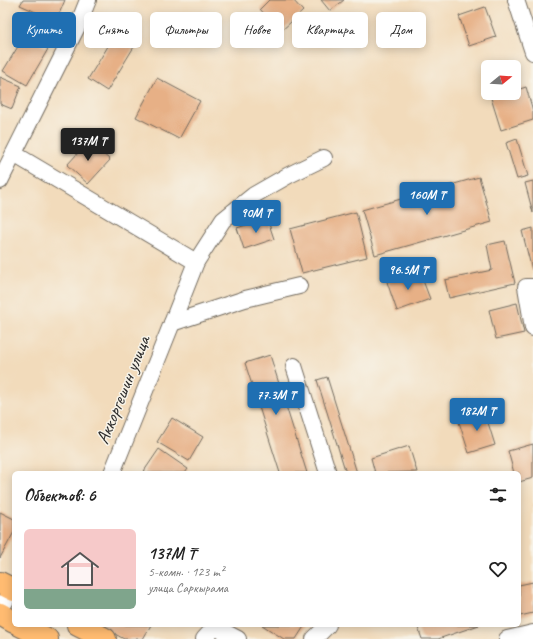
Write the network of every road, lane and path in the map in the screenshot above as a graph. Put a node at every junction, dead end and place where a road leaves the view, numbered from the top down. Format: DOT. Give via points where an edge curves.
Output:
graph roads {
  1 [pos="88,0"];
  2 [pos="516,0"];
  3 [pos="533,52"];
  4 [pos="14,154"];
  5 [pos="324,158"];
  6 [pos="0,182"];
  7 [pos="196,262"];
  8 [pos="299,286"];
  9 [pos="533,287"];
  10 [pos="172,323"];
  11 [pos="533,328"];
  12 [pos="294,366"];
  13 [pos="113,471"];
  14 [pos="327,471"];
  15 [pos="9,587"];
  16 [pos="0,611"];
  17 [pos="0,614"];
  18 [pos="12,621"];
  19 [pos="24,627"];
  20 [pos="82,627"];
  21 [pos="326,627"];
  22 [pos="533,633"];
  23 [pos="47,639"];
  24 [pos="104,639"];
  25 [pos="204,639"];
  26 [pos="238,639"];
  27 [pos="314,639"];
  28 [pos="507,639"];
  1 -- 4 [label="street"];
  2 -- 3 [label="street"];
  4 -- 6 [label="street"];
  4 -- 7 [label="street"];
  5 -- 7 [label="street, Аккоргешин улица" via="254,195 223,220"];
  7 -- 10 [label="street, Аккоргешин улица"];
  8 -- 10 [label="street" via="245,299"];
  9 -- 11 [label="street" via="526,287"];
  10 -- 13 [label="street, Аккоргешин улица"];
  12 -- 14 [label="street"];
  15 -- 16 [label="street"];
  17 -- 18 [label="highway"];
  19 -- 23 [label="highway"];
  20 -- 24 [label="highway"];
  21 -- 27 [label="street"];
  22 -- 28 [label="street"];
  25 -- 26 [label="street" via="215,627"];
}
